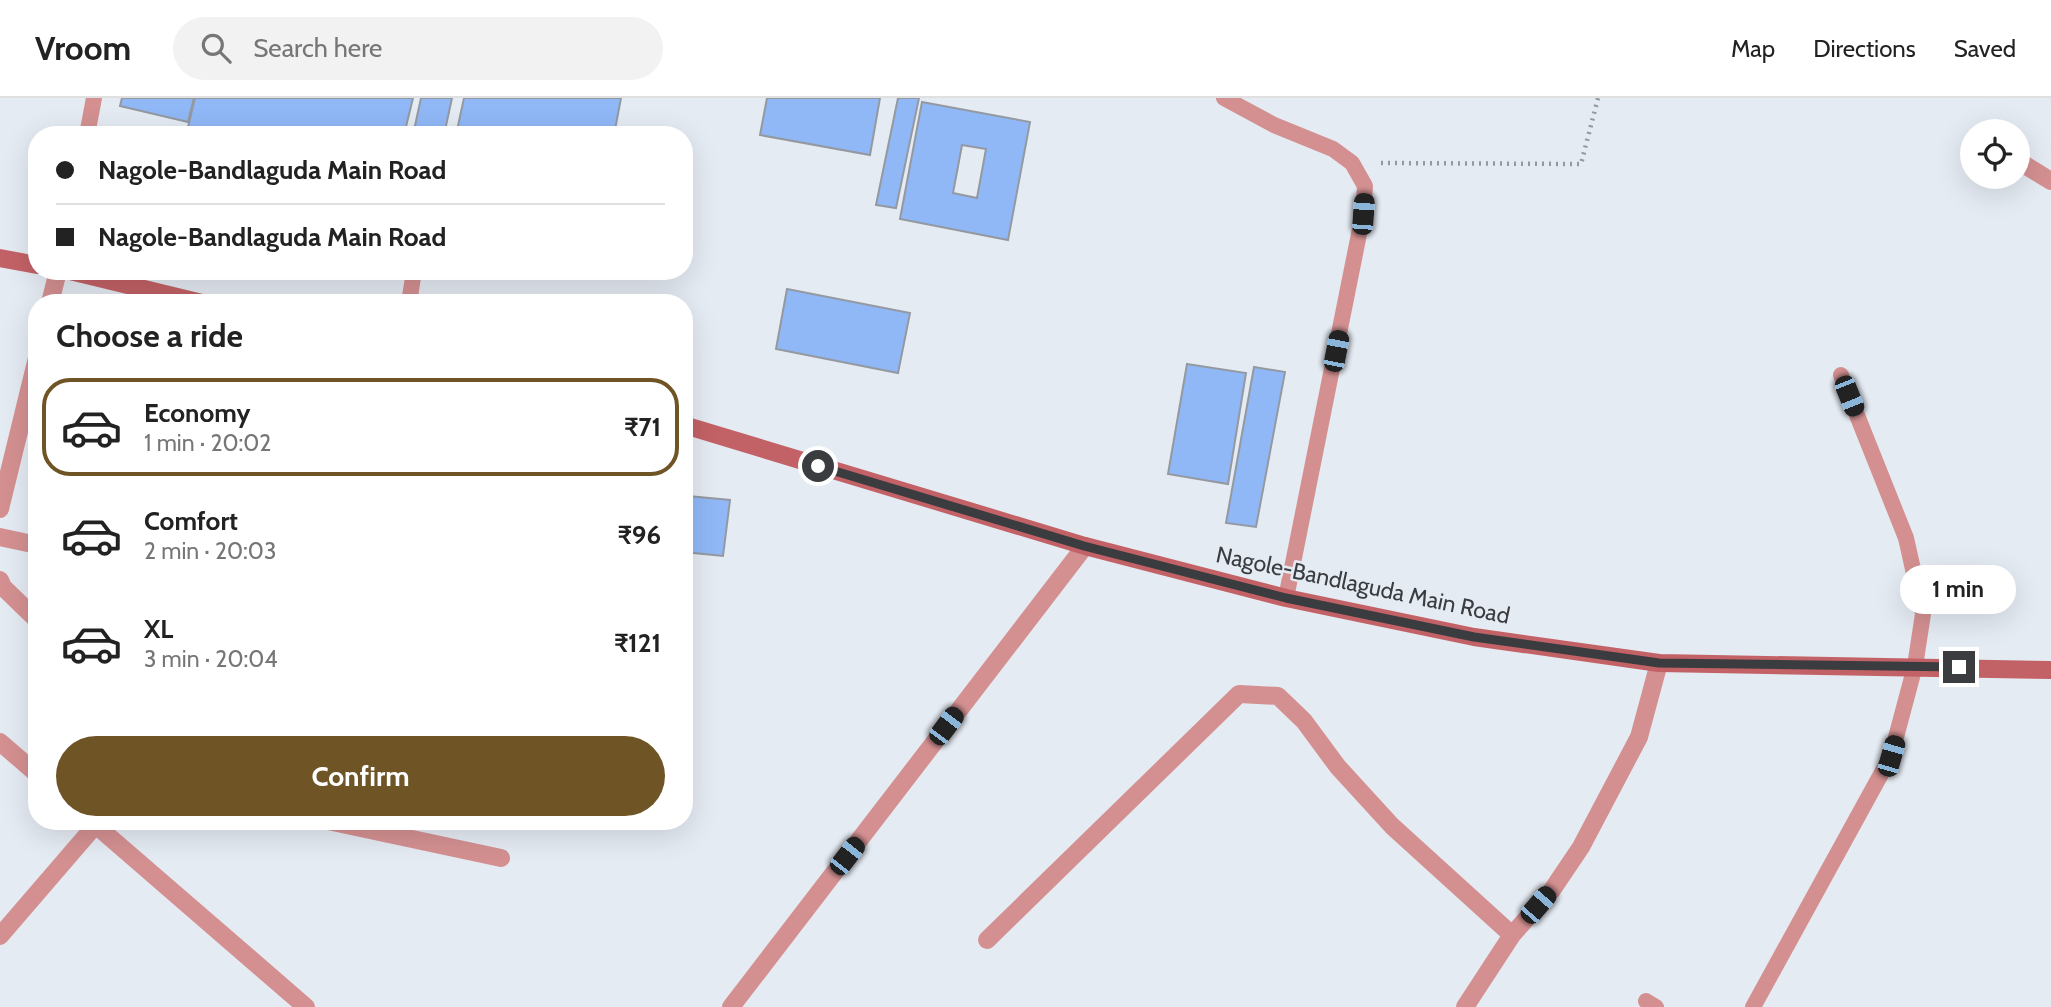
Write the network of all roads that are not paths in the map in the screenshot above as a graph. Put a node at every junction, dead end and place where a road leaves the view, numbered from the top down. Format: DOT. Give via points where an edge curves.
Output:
graph roads {
  1 [pos="94,98"];
  2 [pos="1224,98"];
  3 [pos="89,126"];
  4 [pos="2030,168"];
  5 [pos="2051,181"];
  6 [pos="0,258"];
  7 [pos="28,263"];
  8 [pos="107,280"];
  9 [pos="165,294"];
  10 [pos="1841,375"];
  11 [pos="28,395"];
  12 [pos="693,428"];
  13 [pos="0,509"];
  14 [pos="0,537"];
  15 [pos="28,543"];
  16 [pos="1084,546"];
  17 [pos="0,580"];
  18 [pos="1286,598"];
  19 [pos="28,611"];
  20 [pos="1659,663"];
  21 [pos="1915,666"];
  22 [pos="2051,670"];
  23 [pos="0,742"];
  24 [pos="28,766"];
  25 [pos="88,830"];
  26 [pos="104,830"];
  27 [pos="370,830"];
  28 [pos="501,858"];
  29 [pos="1512,935"];
  30 [pos="0,936"];
  31 [pos="987,940"];
  32 [pos="306,1007"];
  33 [pos="731,1007"];
  34 [pos="1465,1007"];
  35 [pos="1753,1007"];
  1 -- 3 [label="lane"];
  2 -- 18 [label="lane" via="1273,125 1333,149 1352,163 1365,186"];
  4 -- 5 [label="street"];
  6 -- 7 [label="street"];
  8 -- 9 [label="street"];
  10 -- 21 [label="lane" via="1906,538 1923,614"];
  11 -- 13 [label="street"];
  12 -- 16 [label="street, Nagole-Bandlaguda Main Road"];
  14 -- 15 [label="street"];
  16 -- 18 [label="street, Nagole-Bandlaguda Main Road"];
  16 -- 33 [label="street"];
  17 -- 19 [label="street"];
  18 -- 20 [label="street, Nagole-Bandlaguda Main Road" via="1474,637"];
  20 -- 21 [label="street, Nagole-Bandlaguda Main Road"];
  20 -- 29 [label="street" via="1639,737 1581,847 1552,890"];
  21 -- 22 [label="street, Nagole-Bandlaguda Main Road"];
  21 -- 35 [label="lane" via="1891,756"];
  23 -- 24 [label="street"];
  25 -- 30 [label="street"];
  26 -- 32 [label="street"];
  27 -- 28 [label="street"];
  29 -- 31 [label="street" via="1392,826 1278,696 1239,694"];
  29 -- 34 [label="street"];
}
